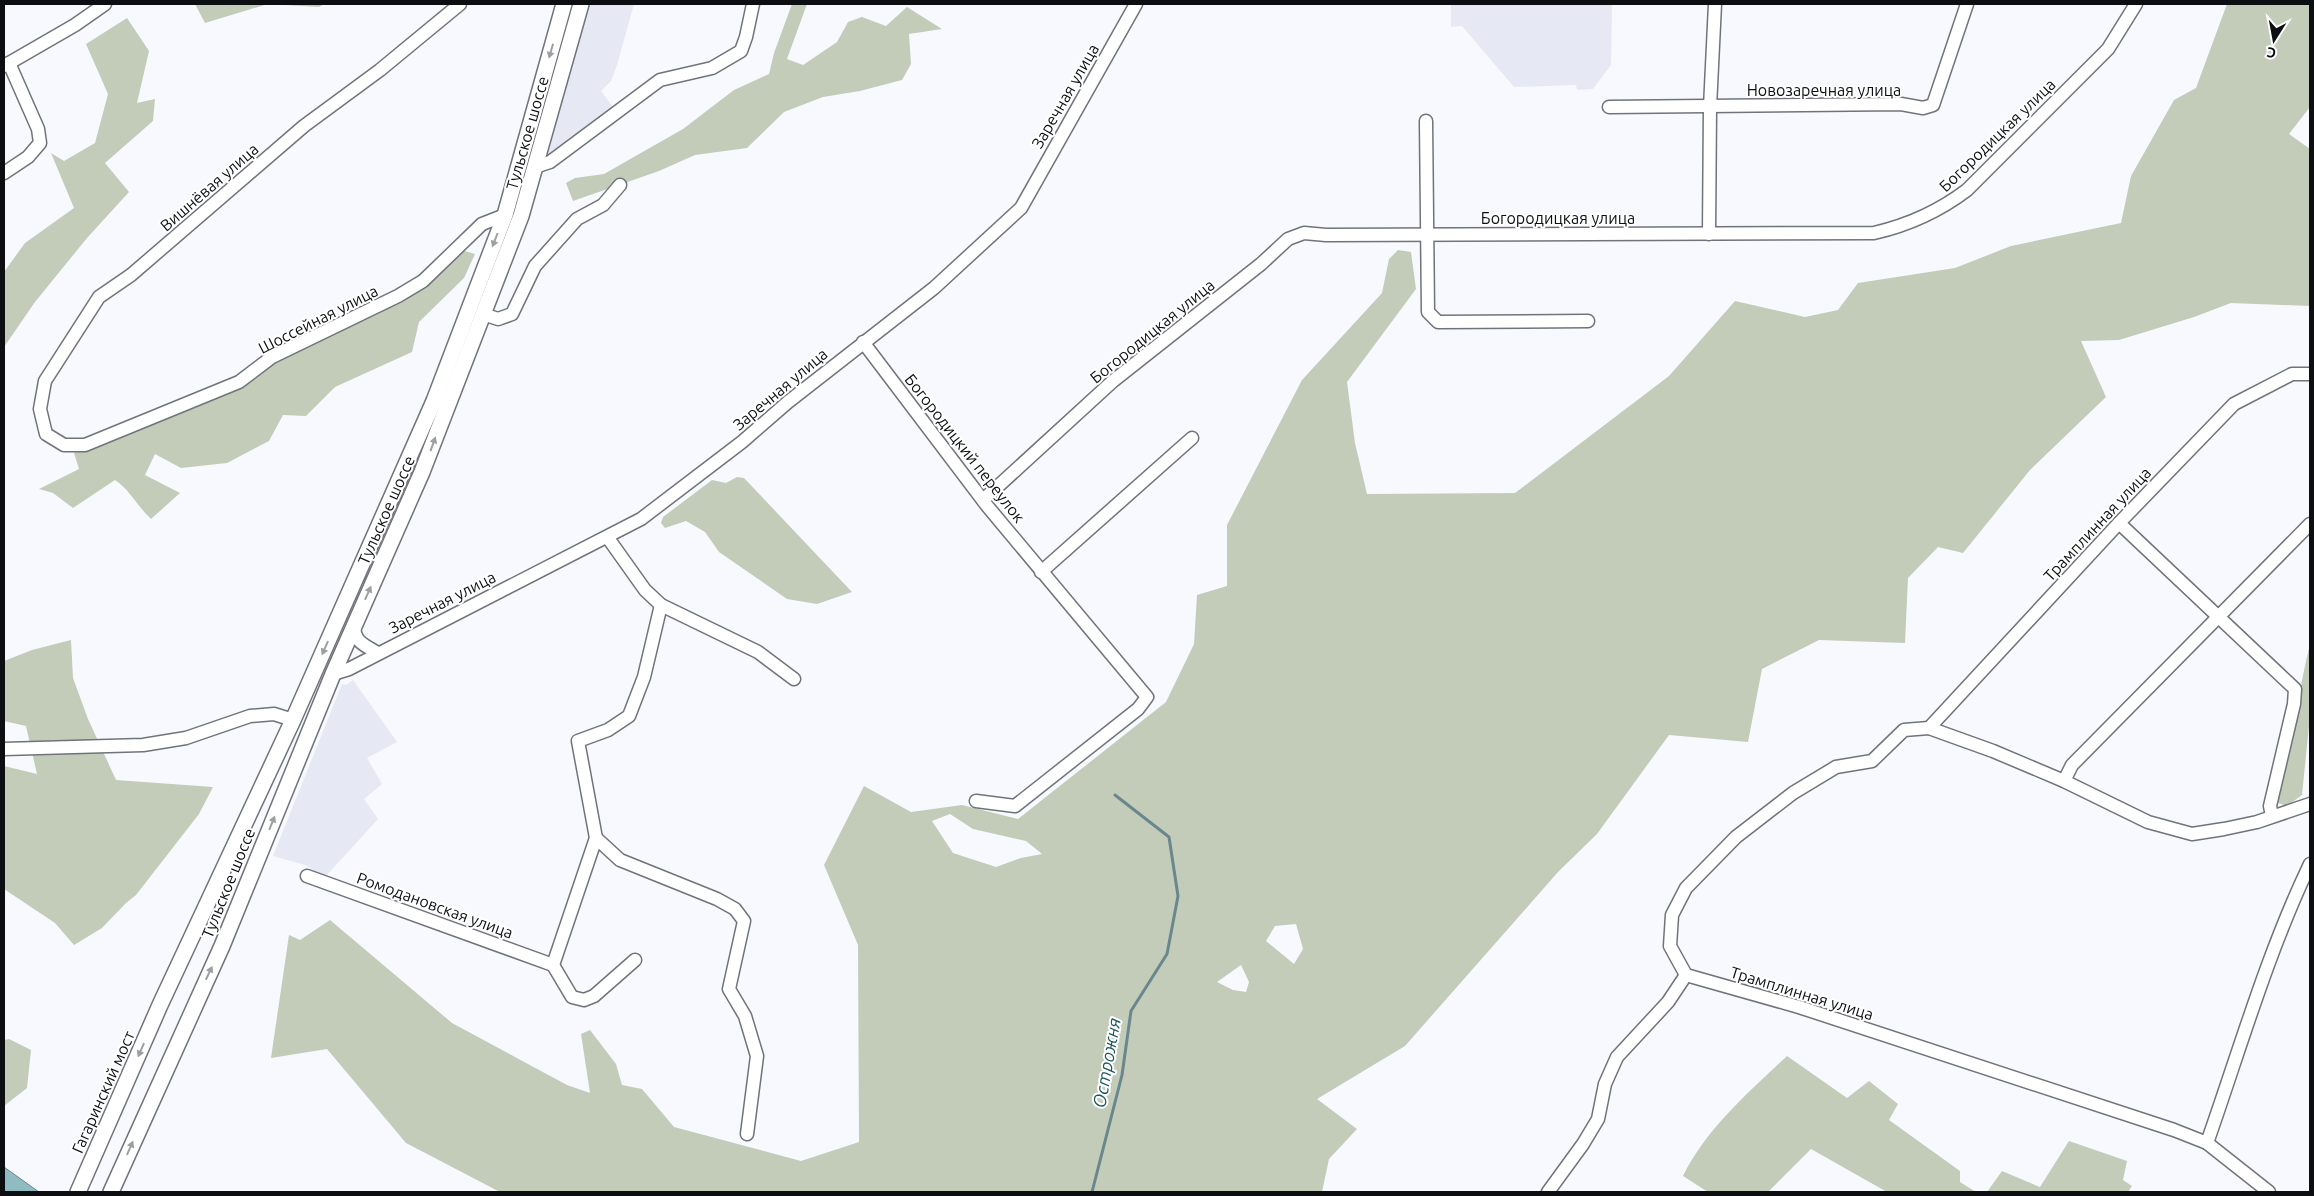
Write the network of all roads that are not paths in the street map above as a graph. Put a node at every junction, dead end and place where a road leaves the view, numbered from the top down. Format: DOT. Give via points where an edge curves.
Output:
graph roads {
  1 [pos="106,4"];
  2 [pos="460,4"];
  3 [pos="564,4"];
  4 [pos="581,4"];
  5 [pos="753,4"];
  6 [pos="1120,4"];
  7 [pos="1715,4"];
  8 [pos="1967,4"];
  9 [pos="2136,4"];
  10 [pos="1134,6"];
  11 [pos="6,64"];
  12 [pos="1609,107"];
  13 [pos="1710,107"];
  14 [pos="1426,121"];
  15 [pos="536,167"];
  16 [pos="4,173"];
  17 [pos="620,185"];
  18 [pos="505,215"];
  19 [pos="1709,234"];
  20 [pos="1427,235"];
  21 [pos="483,314"];
  22 [pos="1588,321"];
  23 [pos="863,342"];
  24 [pos="2310,374"];
  25 [pos="46,434"];
  26 [pos="1192,438"];
  27 [pos="983,500"];
  28 [pos="2119,524"];
  29 [pos="2310,524"];
  30 [pos="608,538"];
  31 [pos="1041,572"];
  32 [pos="662,605"];
  33 [pos="2218,617"];
  34 [pos="354,625"];
  35 [pos="378,653"];
  36 [pos="333,674"];
  37 [pos="794,678"];
  38 [pos="293,720"];
  39 [pos="1929,728"];
  40 [pos="4,749"];
  41 [pos="2064,781"];
  42 [pos="976,801"];
  43 [pos="2310,804"];
  44 [pos="2272,816"];
  45 [pos="596,838"];
  46 [pos="2310,864"];
  47 [pos="307,876"];
  48 [pos="635,960"];
  49 [pos="553,965"];
  50 [pos="1686,975"];
  51 [pos="160,1006"];
  52 [pos="747,1134"];
  53 [pos="2207,1143"];
  54 [pos="78,1192"];
  55 [pos="111,1192"];
  56 [pos="1548,1192"];
  57 [pos="2269,1192"];
  1 -- 11 [label="street"];
  2 -- 25 [label="street, Вишнёвая улица" via="380,70 304,126 131,275 99,297 45,381 40,409"];
  3 -- 18 [label="main road, Тульское шоссе, one-way"];
  4 -- 15 [label="main road, Тульское шоссе"];
  5 -- 15 [label="street" via="741,51 712,68 660,80 550,162"];
  6 -- 10 [label="street"];
  7 -- 13 [label="street"];
  8 -- 13 [label="street, Новозаречная улица" via="1933,104 1923,108 1901,104"];
  9 -- 19 [label="street, Богородицкая улица" via="2108,49 1967,190 1948,204 1902,227 1874,233"];
  10 -- 23 [label="street, Заречная улица" via="1021,208 934,288"];
  11 -- 16 [label="street" via="38,129 40,143 28,157"];
  12 -- 13 [label="street, Новозаречная улица"];
  13 -- 19 [label="street"];
  14 -- 20 [label="street"];
  15 -- 21 [label="main road, Тульское шоссе" via="521,216"];
  17 -- 21 [label="street" via="603,205 577,219 535,266 512,314 498,319"];
  18 -- 25 [label="street, Шоссейная улица" via="482,224 423,282 272,357 239,382 85,444 64,445"];
  18 -- 38 [label="main road, Тульское шоссе, one-way" via="434,402"];
  19 -- 20 [label="street, Богородицкая улица"];
  20 -- 22 [label="street" via="1428,312 1438,322"];
  20 -- 27 [label="street, Богородицкая улица" via="1304,233 1288,239 1113,381"];
  34 -- 21 [label="main road, Тульское шоссе, one-way" via="422,472"];
  23 -- 27 [label="street, Богородицкий переулок"];
  23 -- 30 [label="street, Заречная улица" via="742,442 641,519"];
  24 -- 28 [label="street, Трамплинная улица" via="2292,374 2234,404"];
  26 -- 31 [label="street"];
  27 -- 31 [label="street, Богородицкий переулок"];
  28 -- 33 [label="street"];
  28 -- 39 [label="street, Трамплинная улица"];
  29 -- 33 [label="street"];
  30 -- 32 [label="street" via="645,590"];
  30 -- 35 [label="street, Заречная улица"];
  31 -- 42 [label="street, Богородицкий переулок" via="1147,697 1138,709 1015,806"];
  32 -- 37 [label="street" via="758,652"];
  32 -- 45 [label="street" via="644,677 629,716 608,730 578,741"];
  33 -- 41 [label="street" via="2072,764"];
  33 -- 44 [label="street" via="2295,689 2270,806"];
  34 -- 35 [label="street" via="358,642"];
  34 -- 36 [label="main road, Тульское шоссе"];
  35 -- 36 [label="street, Заречная улица"];
  55 -- 36 [label="main road, Тульское шоссе, one-way" via="222,946"];
  38 -- 40 [label="street" via="274,714 250,716 186,738 142,745"];
  38 -- 51 [label="main road, Тульское шоссе"];
  39 -- 41 [label="street"];
  39 -- 50 [label="street" via="1904,730 1872,761 1836,767 1793,793 1736,837 1704,869 1686,888 1672,915 1670,946"];
  41 -- 44 [label="street" via="2148,822 2192,834"];
  43 -- 44 [label="street"];
  45 -- 49 [label="street"];
  45 -- 52 [label="street" via="620,860 717,899 735,909 744,921 730,988 745,1016 757,1056"];
  46 -- 53 [label="street" via="2269,959"];
  47 -- 49 [label="street, Ромодановская улица"];
  48 -- 49 [label="street" via="594,996 584,1000 572,997"];
  50 -- 53 [label="street, Трамплинная улица" via="1799,1007"];
  50 -- 56 [label="street" via="1668,1002 1617,1057 1605,1084 1598,1119"];
  51 -- 54 [label="main road, Гагаринский мост, one-way"];
  53 -- 57 [label="street, Трамплинная улица"];
}
